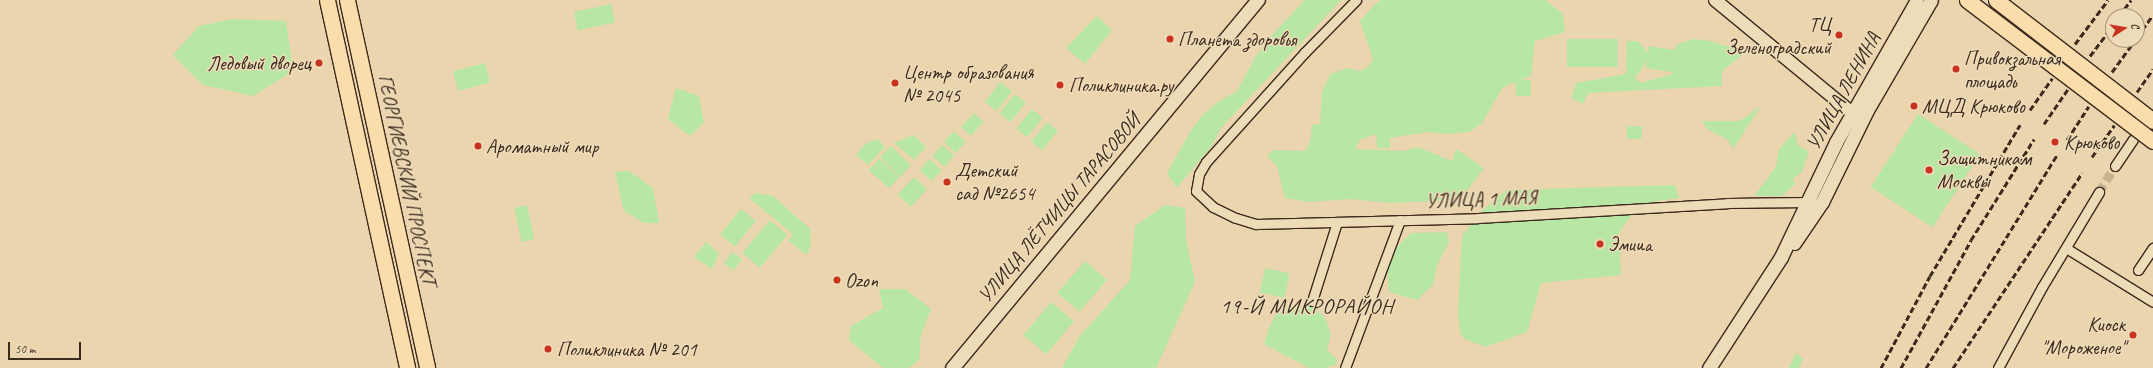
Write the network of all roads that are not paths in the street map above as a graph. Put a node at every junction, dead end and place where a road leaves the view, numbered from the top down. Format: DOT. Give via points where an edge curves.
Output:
graph roads {
  1 [pos="327,0"];
  2 [pos="347,0"];
  3 [pos="1258,0"];
  4 [pos="1356,0"];
  5 [pos="1714,0"];
  6 [pos="1917,0"];
  7 [pos="1931,0"];
  8 [pos="1967,0"];
  9 [pos="1996,0"];
  10 [pos="1867,110"];
  11 [pos="1852,113"];
  12 [pos="2153,121"];
  13 [pos="2133,140"];
  14 [pos="2153,141"];
  15 [pos="2115,166"];
  16 [pos="2099,192"];
  17 [pos="1807,202"];
  18 [pos="1822,202"];
  19 [pos="1400,220"];
  20 [pos="1337,222"];
  21 [pos="2066,248"];
  22 [pos="2153,248"];
  23 [pos="1781,257"];
  24 [pos="2138,270"];
  25 [pos="1312,300"];
  26 [pos="2153,302"];
  27 [pos="407,368"];
  28 [pos="427,368"];
  29 [pos="952,368"];
  30 [pos="1345,368"];
  31 [pos="1709,368"];
  32 [pos="1998,368"];
  1 -- 27 [label="main road, ГЕОРГИЕВСКИЙ ПРОСПЕКТ"];
  2 -- 28 [label="main road, ГЕОРГИЕВСКИЙ ПРОСПЕКТ"];
  3 -- 29 [label="main road, УЛИЦА ЛЁТЧИЦЫ ТАРАСОВОЙ"];
  4 -- 20 [label="street, УЛИЦА 1 МАЯ" via="1305,52 1206,162 1199,174 1196,191 1213,207 1256,224"];
  5 -- 11 [label="street"];
  6 -- 11 [label="main road, УЛИЦА ЛЕНИНА"];
  7 -- 10 [label="main road, УЛИЦА ЛЕНИНА"];
  8 -- 14 [label="main road, bridge"];
  9 -- 12 [label="main road, bridge"];
  10 -- 11 [label="street"];
  10 -- 18 [label="main road, УЛИЦА ЛЕНИНА"];
  11 -- 17 [label="main road, УЛИЦА ЛЕНИНА"];
  13 -- 15 [label="street"];
  16 -- 21 [label="street"];
  17 -- 18 [label="street, УЛИЦА 1 МАЯ"];
  17 -- 19 [label="street, УЛИЦА 1 МАЯ" via="1728,203 1478,218"];
  17 -- 23 [label="main road, УЛИЦА ЛЕНИНА"];
  18 -- 23 [label="main road, УЛИЦА ЛЕНИНА"];
  19 -- 20 [label="street, УЛИЦА 1 МАЯ"];
  19 -- 30 [label="street"];
  20 -- 25 [label="street"];
  21 -- 26 [label="street"];
  21 -- 32 [label="street"];
  22 -- 24 [label="street"];
  23 -- 31 [label="main road"];
}
